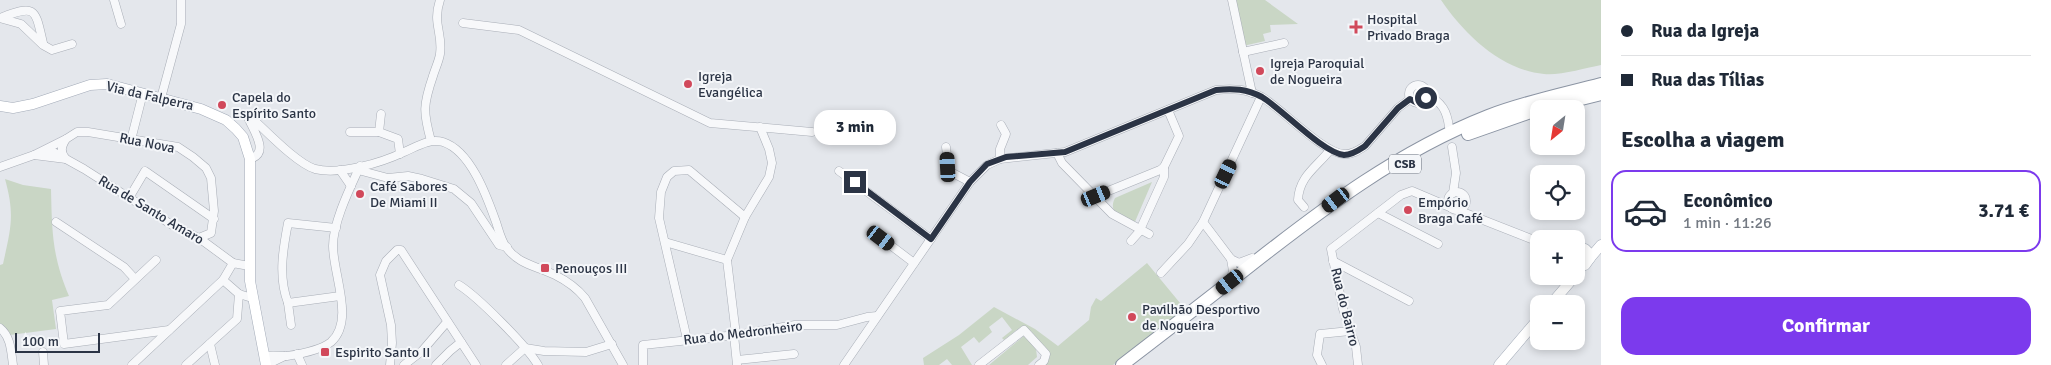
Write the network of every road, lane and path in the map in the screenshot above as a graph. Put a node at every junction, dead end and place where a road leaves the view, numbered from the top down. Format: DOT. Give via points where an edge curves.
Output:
graph roads {
  1 [pos="114,0"];
  2 [pos="181,0"];
  3 [pos="440,0"];
  4 [pos="1232,0"];
  5 [pos="0,18"];
  6 [pos="463,23"];
  7 [pos="121,24"];
  8 [pos="1284,43"];
  9 [pos="72,44"];
  10 [pos="43,45"];
  11 [pos="1243,52"];
  12 [pos="1601,84"];
  13 [pos="143,93"];
  14 [pos="1252,93"];
  15 [pos="1601,94"];
  16 [pos="1427,95"];
  17 [pos="1261,97"];
  18 [pos="161,98"];
  19 [pos="1410,99"];
  20 [pos="1577,100"];
  21 [pos="0,106"];
  22 [pos="1168,110"];
  23 [pos="1530,112"];
  24 [pos="381,114"];
  25 [pos="1001,125"];
  26 [pos="760,127"];
  27 [pos="1449,127"];
  28 [pos="350,132"];
  29 [pos="379,132"];
  30 [pos="812,132"];
  31 [pos="66,139"];
  32 [pos="131,140"];
  33 [pos="431,141"];
  34 [pos="946,147"];
  35 [pos="1452,147"];
  36 [pos="48,149"];
  37 [pos="1330,150"];
  38 [pos="1057,153"];
  39 [pos="400,154"];
  40 [pos="34,155"];
  41 [pos="250,158"];
  42 [pos="1000,159"];
  43 [pos="66,160"];
  44 [pos="0,167"];
  45 [pos="1164,167"];
  46 [pos="359,168"];
  47 [pos="340,170"];
  48 [pos="839,171"];
  49 [pos="1456,173"];
  50 [pos="970,182"];
  51 [pos="351,186"];
  52 [pos="1452,194"];
  53 [pos="1096,196"];
  54 [pos="1464,197"];
  55 [pos="129,198"];
  56 [pos="1431,199"];
  57 [pos="1304,207"];
  58 [pos="1454,209"];
  59 [pos="1378,213"];
  60 [pos="745,217"];
  61 [pos="214,219"];
  62 [pos="1482,220"];
  63 [pos="56,222"];
  64 [pos="1203,222"];
  65 [pos="336,228"];
  66 [pos="1140,230"];
  67 [pos="211,233"];
  68 [pos="1149,234"];
  69 [pos="199,238"];
  70 [pos="881,238"];
  71 [pos="931,239"];
  72 [pos="1530,239"];
  73 [pos="1131,241"];
  74 [pos="665,242"];
  75 [pos="1282,244"];
  76 [pos="1438,244"];
  77 [pos="1601,244"];
  78 [pos="211,246"];
  79 [pos="507,247"];
  80 [pos="1585,251"];
  81 [pos="1585,254"];
  82 [pos="1230,259"];
  83 [pos="156,260"];
  84 [pos="727,260"];
  85 [pos="1333,261"];
  86 [pos="233,262"];
  87 [pos="914,263"];
  88 [pos="249,266"];
  89 [pos="1585,266"];
  90 [pos="1160,273"];
  91 [pos="136,280"];
  92 [pos="223,280"];
  93 [pos="1230,282"];
  94 [pos="459,285"];
  95 [pos="1566,285"];
  96 [pos="239,294"];
  97 [pos="1558,295"];
  98 [pos="340,296"];
  99 [pos="252,298"];
  100 [pos="1409,301"];
  101 [pos="288,303"];
  102 [pos="877,316"];
  103 [pos="862,319"];
  104 [pos="447,322"];
  105 [pos="872,324"];
  106 [pos="291,325"];
  107 [pos="0,328"];
  108 [pos="1530,329"];
  109 [pos="169,330"];
  110 [pos="1350,331"];
  111 [pos="148,332"];
  112 [pos="735,335"];
  113 [pos="687,339"];
  114 [pos="461,342"];
  115 [pos="210,344"];
  116 [pos="612,344"];
  117 [pos="152,346"];
  118 [pos="525,348"];
  119 [pos="544,351"];
  120 [pos="43,352"];
  121 [pos="297,354"];
  122 [pos="794,354"];
  123 [pos="266,362"];
  124 [pos="737,362"];
  125 [pos="1042,363"];
  126 [pos="13,365"];
  127 [pos="44,365"];
  128 [pos="132,365"];
  129 [pos="186,365"];
  130 [pos="215,365"];
  131 [pos="302,365"];
  132 [pos="390,365"];
  133 [pos="404,365"];
  134 [pos="436,365"];
  135 [pos="476,365"];
  136 [pos="506,365"];
  137 [pos="539,365"];
  138 [pos="623,365"];
  139 [pos="643,365"];
  140 [pos="844,365"];
  141 [pos="979,365"];
  142 [pos="1122,365"];
  143 [pos="1135,365"];
  144 [pos="1322,365"];
  145 [pos="1358,365"];
  146 [pos="1499,365"];
  1 -- 7 [label="street"];
  2 -- 18 [label="street" via="181,24"];
  3 -- 33 [label="street" via="436,13 440,55 427,93 424,115"];
  4 -- 11 [label="street"];
  5 -- 10 [label="street" via="21,24"];
  5 -- 10 [label="street" via="20,10 33,12 37,16"];
  6 -- 26 [label="street" via="519,30 710,123"];
  8 -- 11 [label="street"];
  9 -- 10 [label="street" via="52,50"];
  11 -- 14 [label="street"];
  12 -- 75 [label="highway, CSB" via="1489,116 1436,140 1370,177"];
  13 -- 18 [label="main road, Via da Falperra"];
  13 -- 21 [label="main road, Via da Falperra" via="107,84 90,84 32,104 12,108"];
  13 -- 32 [label="street"];
  14 -- 17 [label="street"];
  14 -- 22 [label="street" via="1240,89 1216,90"];
  15 -- 20 [label="highway, CSB"];
  16 -- 19 [label="street" via="1420,103"];
  16 -- 19 [label="street" via="1423,86 1414,85 1408,92"];
  16 -- 27 [label="street" via="1443,106"];
  17 -- 37 [label="street"];
  17 -- 64 [label="street"];
  18 -- 41 [label="main road, Via da Falperra" via="226,120 242,137"];
  19 -- 37 [label="street" via="1359,150 1346,155"];
  22 -- 38 [label="street"];
  22 -- 45 [label="street" via="1179,136"];
  23 -- 75 [label="highway, CSB" via="1480,129 1413,160"];
  24 -- 29 [label="street"];
  25 -- 42 [label="street" via="1006,135"];
  26 -- 30 [label="street"];
  26 -- 60 [label="street" via="770,149 770,177"];
  28 -- 29 [label="street"];
  29 -- 39 [label="street" via="398,139"];
  31 -- 32 [label="street, Rua Nova" via="77,132 88,132"];
  31 -- 36 [label="street, Rua Nova"];
  31 -- 43 [label="street" via="62,154"];
  32 -- 61 [label="street, Rua Nova" via="178,147 206,168 211,178"];
  33 -- 39 [label="street"];
  33 -- 79 [label="street" via="449,144 464,158 479,180"];
  34 -- 50 [label="street" via="949,171"];
  35 -- 49 [label="street"];
  36 -- 40 [label="street, Rua Nova"];
  36 -- 43 [label="street, Rua de Santo Amaro"];
  37 -- 57 [label="street" via="1303,180 1298,200"];
  38 -- 42 [label="street"];
  38 -- 53 [label="street" via="1062,163"];
  39 -- 46 [label="street"];
  40 -- 43 [label="street"];
  40 -- 44 [label="street"];
  41 -- 47 [label="street" via="259,153 260,145 248,117 306,164"];
  41 -- 88 [label="main road, Via da Falperra"];
  42 -- 50 [label="street" via="987,164"];
  43 -- 55 [label="street, Rua de Santo Amaro"];
  45 -- 53 [label="street"];
  45 -- 66 [label="street" via="1164,177"];
  46 -- 47 [label="street"];
  46 -- 51 [label="street"];
  46 -- 79 [label="street" via="388,178 422,178 454,189 471,203 499,244"];
  47 -- 51 [label="street"];
  48 -- 71 [label="street"];
  49 -- 52 [label="street"];
  49 -- 54 [label="street"];
  50 -- 71 [label="street"];
  51 -- 65 [label="street"];
  52 -- 54 [label="street"];
  52 -- 56 [label="street"];
  52 -- 58 [label="street" via="1448,202"];
  53 -- 66 [label="street" via="1112,214"];
  54 -- 58 [label="street" via="1461,208"];
  54 -- 62 [label="street"];
  55 -- 61 [label="street" via="145,170"];
  55 -- 69 [label="street, Rua de Santo Amaro"];
  56 -- 58 [label="street"];
  56 -- 59 [label="street" via="1408,192"];
  58 -- 62 [label="street"];
  59 -- 76 [label="street"];
  59 -- 85 [label="street, Rua do Bairro" via="1331,250"];
  60 -- 74 [label="street" via="689,170 674,171 667,177 661,192 659,218"];
  60 -- 84 [label="street"];
  61 -- 67 [label="street, Rua Nova"];
  62 -- 72 [label="street"];
  63 -- 91 [label="street" via="124,267"];
  64 -- 82 [label="street"];
  64 -- 90 [label="street" via="1188,244"];
  65 -- 98 [label="street" via="333,246"];
  65 -- 101 [label="street" via="288,223 282,271"];
  66 -- 68 [label="street"];
  66 -- 73 [label="street"];
  67 -- 69 [label="street"];
  67 -- 78 [label="street, Rua Nova"];
  69 -- 78 [label="street, Rua de Santo Amaro"];
  70 -- 87 [label="street"];
  71 -- 87 [label="street"];
  74 -- 84 [label="street"];
  74 -- 113 [label="street"];
  75 -- 82 [label="street" via="1266,248 1243,263"];
  75 -- 93 [label="highway, CSB"];
  75 -- 143 [label="highway, CSB"];
  77 -- 80 [label="main road"];
  78 -- 86 [label="street, Rua de Santo Amaro"];
  79 -- 116 [label="street" via="528,266 553,274 577,288"];
  81 -- 89 [label="main road" via="1588,263"];
  82 -- 93 [label="street" via="1233,271"];
  83 -- 91 [label="street"];
  84 -- 112 [label="street"];
  85 -- 100 [label="street"];
  85 -- 110 [label="street, Rua do Bairro"];
  86 -- 88 [label="street"];
  86 -- 92 [label="street"];
  87 -- 102 [label="street"];
  88 -- 99 [label="main road, Via da Falperra"];
  91 -- 111 [label="street" via="108,305 60,312 64,344"];
  92 -- 96 [label="street"];
  92 -- 109 [label="street"];
  93 -- 142 [label="highway, CSB"];
  94 -- 118 [label="street"];
  95 -- 97 [label="main road"];
  96 -- 99 [label="street"];
  96 -- 115 [label="street" via="237,319"];
  98 -- 101 [label="street"];
  98 -- 121 [label="street" via="343,310 339,333 325,346"];
  99 -- 123 [label="main road, Via da Falperra"];
  101 -- 106 [label="street"];
  102 -- 103 [label="street, Rua do Medronheiro"];
  102 -- 105 [label="street"];
  103 -- 105 [label="street"];
  103 -- 112 [label="street, Rua do Medronheiro" via="837,325 795,325"];
  104 -- 114 [label="street"];
  104 -- 132 [label="street" via="401,250 397,250 386,261 380,275 391,325"];
  104 -- 133 [label="street" via="422,351"];
  105 -- 140 [label="street"];
  107 -- 126 [label="street" via="7,334"];
  108 -- 146 [label="main road"];
  109 -- 111 [label="street"];
  109 -- 117 [label="street"];
  110 -- 144 [label="street" via="1320,334 1317,355"];
  110 -- 145 [label="street, Rua do Bairro"];
  111 -- 117 [label="street"];
  112 -- 113 [label="street, Rua do Medronheiro"];
  112 -- 124 [label="street"];
  113 -- 139 [label="street, Rua do Medronheiro" via="643,345"];
  114 -- 134 [label="street"];
  114 -- 135 [label="street"];
  115 -- 129 [label="street"];
  115 -- 130 [label="street"];
  116 -- 119 [label="street" via="586,352"];
  116 -- 138 [label="street"];
  117 -- 128 [label="street"];
  118 -- 119 [label="street"];
  118 -- 136 [label="street"];
  118 -- 137 [label="street"];
  119 -- 137 [label="street"];
  120 -- 127 [label="street"];
  121 -- 123 [label="street"];
  121 -- 131 [label="street"];
  122 -- 124 [label="street"];
  125 -- 141 [label="street" via="1046,354 1024,330"];
}
